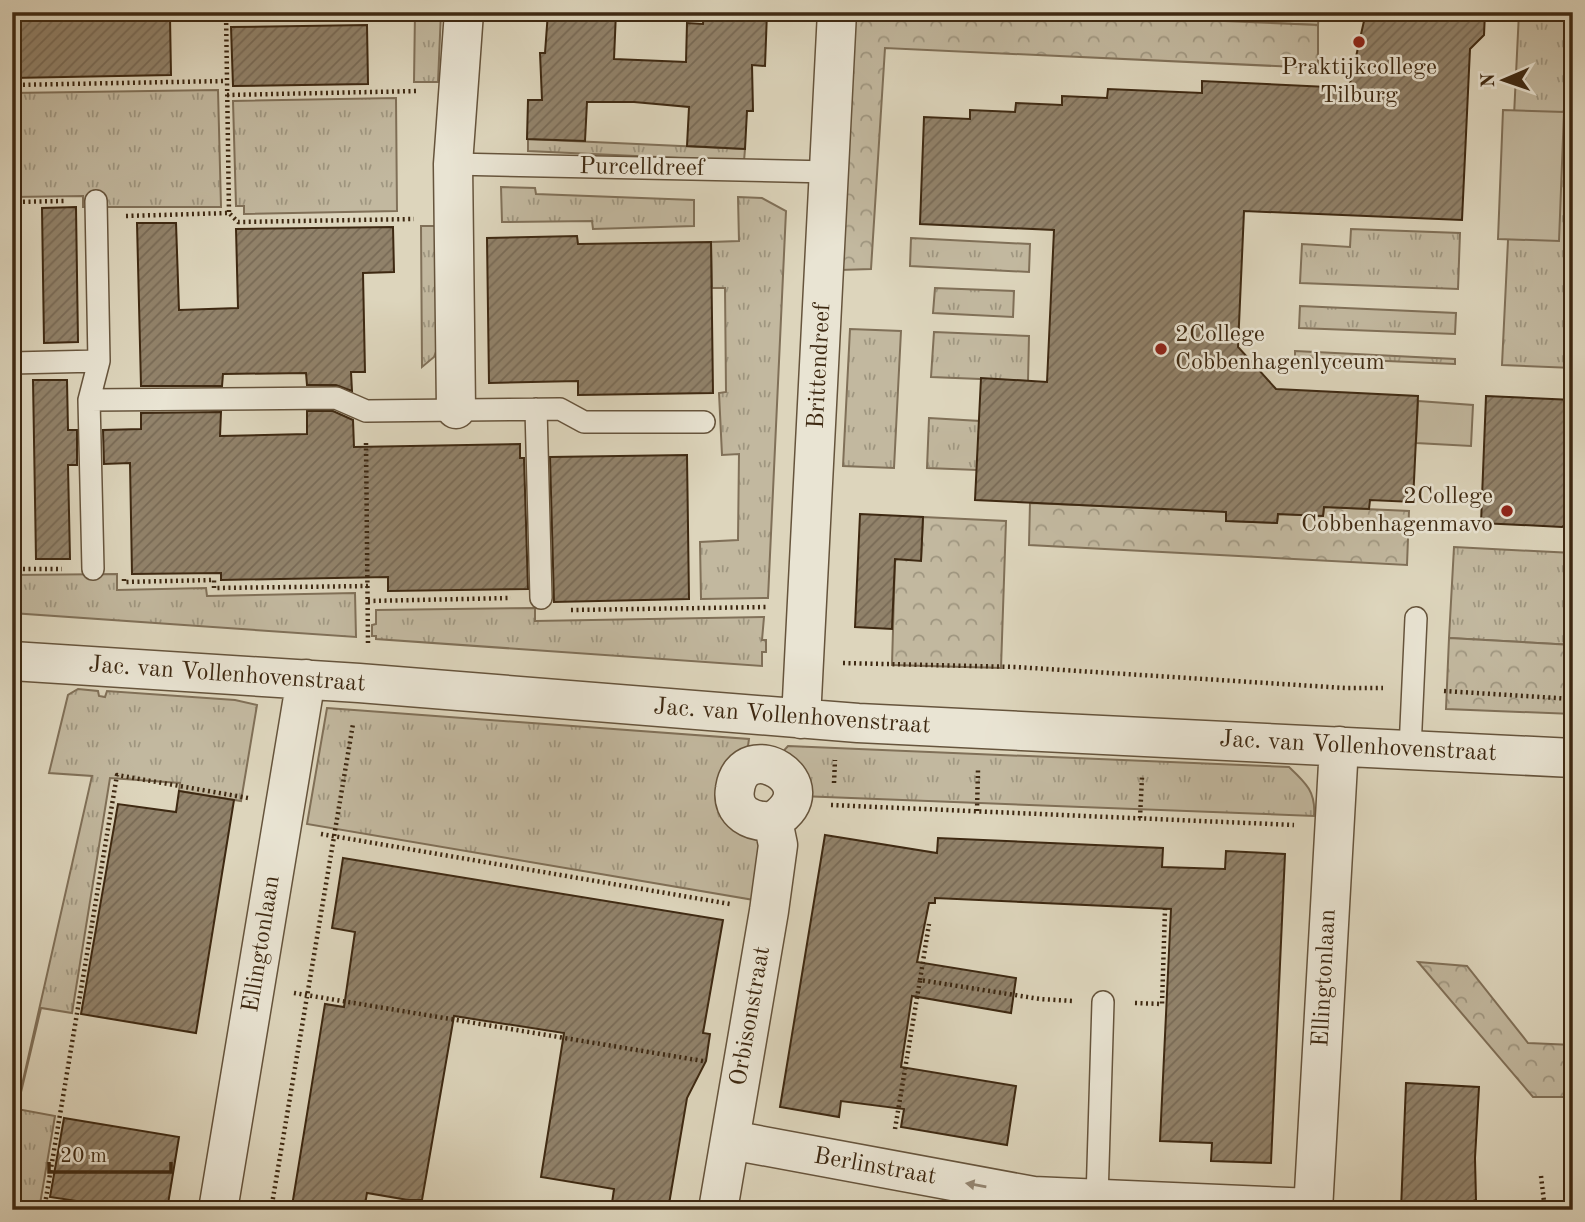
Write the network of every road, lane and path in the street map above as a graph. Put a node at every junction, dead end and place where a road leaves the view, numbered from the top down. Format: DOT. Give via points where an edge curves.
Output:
graph roads {
  1 [pos="226,12"];
  2 [pos="464,12"];
  3 [pos="837,12"];
  4 [pos="226,81"];
  5 [pos="12,85"];
  6 [pos="458,90"];
  7 [pos="227,95"];
  8 [pos="453,164"];
  9 [pos="830,172"];
  10 [pos="12,202"];
  11 [pos="97,209"];
  12 [pos="229,213"];
  13 [pos="454,218"];
  14 [pos="99,361"];
  15 [pos="12,363"];
  16 [pos="89,400"];
  17 [pos="456,409"];
  18 [pos="536,409"];
  19 [pos="366,411"];
  20 [pos="704,422"];
  21 [pos="12,569"];
  22 [pos="93,569"];
  23 [pos="368,586"];
  24 [pos="541,598"];
  25 [pos="368,601"];
  26 [pos="808,606"];
  27 [pos="1416,618"];
  28 [pos="12,661"];
  29 [pos="804,662"];
  30 [pos="363,668"];
  31 [pos="306,679"];
  32 [pos="1413,689"];
  33 [pos="1573,699"];
  34 [pos="801,719"];
  35 [pos="1339,746"];
  36 [pos="1410,749"];
  37 [pos="1573,758"];
  38 [pos="249,798"];
  39 [pos="782,812"];
  40 [pos="281,827"];
  41 [pos="1333,827"];
  42 [pos="335,836"];
  43 [pos="1165,909"];
  44 [pos="769,911"];
  45 [pos="929,924"];
  46 [pos="920,980"];
  47 [pos="255,987"];
  48 [pos="309,996"];
  49 [pos="1103,1002"];
  50 [pos="741,1067"];
  51 [pos="731,1140"];
  52 [pos="888,1169"];
  53 [pos="1541,1176"];
  54 [pos="1097,1199"];
  55 [pos="1313,1209"];
  56 [pos="44,1210"];
  57 [pos="218,1210"];
  58 [pos="271,1210"];
  59 [pos="718,1210"];
  60 [pos="1545,1210"];
  1 -- 4 [label="path"];
  2 -- 6 [label="street"];
  3 -- 9 [label="street, Brittendreef"];
  4 -- 5 [label="path"];
  4 -- 7 [label="path"];
  6 -- 7 [label="path"];
  6 -- 8 [label="street"];
  7 -- 12 [label="path"];
  8 -- 9 [label="lane, Purcelldreef"];
  8 -- 13 [label="street"];
  9 -- 26 [label="street, Brittendreef"];
  10 -- 11 [label="path"];
  11 -- 12 [label="path"];
  11 -- 14 [label="lane"];
  12 -- 13 [label="path" via="238,222"];
  13 -- 17 [label="street"];
  14 -- 15 [label="lane"];
  14 -- 16 [label="lane"];
  16 -- 19 [label="lane" via="336,398"];
  16 -- 22 [label="lane"];
  17 -- 18 [label="lane"];
  17 -- 19 [label="lane"];
  18 -- 20 [label="lane" via="559,409 584,422"];
  18 -- 24 [label="lane"];
  19 -- 23 [label="path"];
  21 -- 22 [label="path"];
  22 -- 23 [label="path" via="124,569 124,582 214,580 214,588"];
  23 -- 25 [label="path"];
  24 -- 25 [label="path"];
  24 -- 26 [label="path" via="541,610"];
  25 -- 30 [label="path"];
  26 -- 29 [label="street, Brittendreef"];
  27 -- 32 [label="lane"];
  28 -- 31 [label="street, Jac. van Vollenhovenstraat"];
  29 -- 32 [label="path" via="1016,667"];
  29 -- 34 [label="street, Brittendreef"];
  30 -- 31 [label="street, Jac. van Vollenhovenstraat"];
  30 -- 34 [label="street, Jac. van Vollenhovenstraat"];
  30 -- 42 [label="path"];
  31 -- 40 [label="street, Ellingtonlaan"];
  32 -- 33 [label="path"];
  32 -- 36 [label="lane"];
  34 -- 35 [label="street, Jac. van Vollenhovenstraat"];
  35 -- 36 [label="street, Jac. van Vollenhovenstraat"];
  35 -- 41 [label="street, Ellingtonlaan"];
  36 -- 37 [label="street, Jac. van Vollenhovenstraat"];
  38 -- 56 [label="path" via="117,775"];
  39 -- 41 [label="path"];
  39 -- 44 [label="street, Orbisonstraat"];
  40 -- 42 [label="path"];
  40 -- 47 [label="street, Ellingtonlaan"];
  41 -- 55 [label="street, Ellingtonlaan"];
  42 -- 44 [label="path"];
  42 -- 48 [label="path"];
  43 -- 49 [label="path" via="1162,1004"];
  44 -- 50 [label="street, Orbisonstraat"];
  45 -- 46 [label="path"];
  46 -- 49 [label="path" via="1040,999"];
  46 -- 52 [label="path"];
  47 -- 48 [label="path"];
  47 -- 57 [label="street, Ellingtonlaan"];
  48 -- 50 [label="path"];
  48 -- 58 [label="path"];
  49 -- 54 [label="lane"];
  50 -- 51 [label="street, Orbisonstraat"];
  51 -- 52 [label="street, Berlinstraat"];
  51 -- 59 [label="street, Orbisonstraat"];
  54 -- 52 [label="street, Berlinstraat, one-way" via="1033,1196"];
  53 -- 60 [label="path"];
  54 -- 55 [label="street, Berlinstraat"];
}
